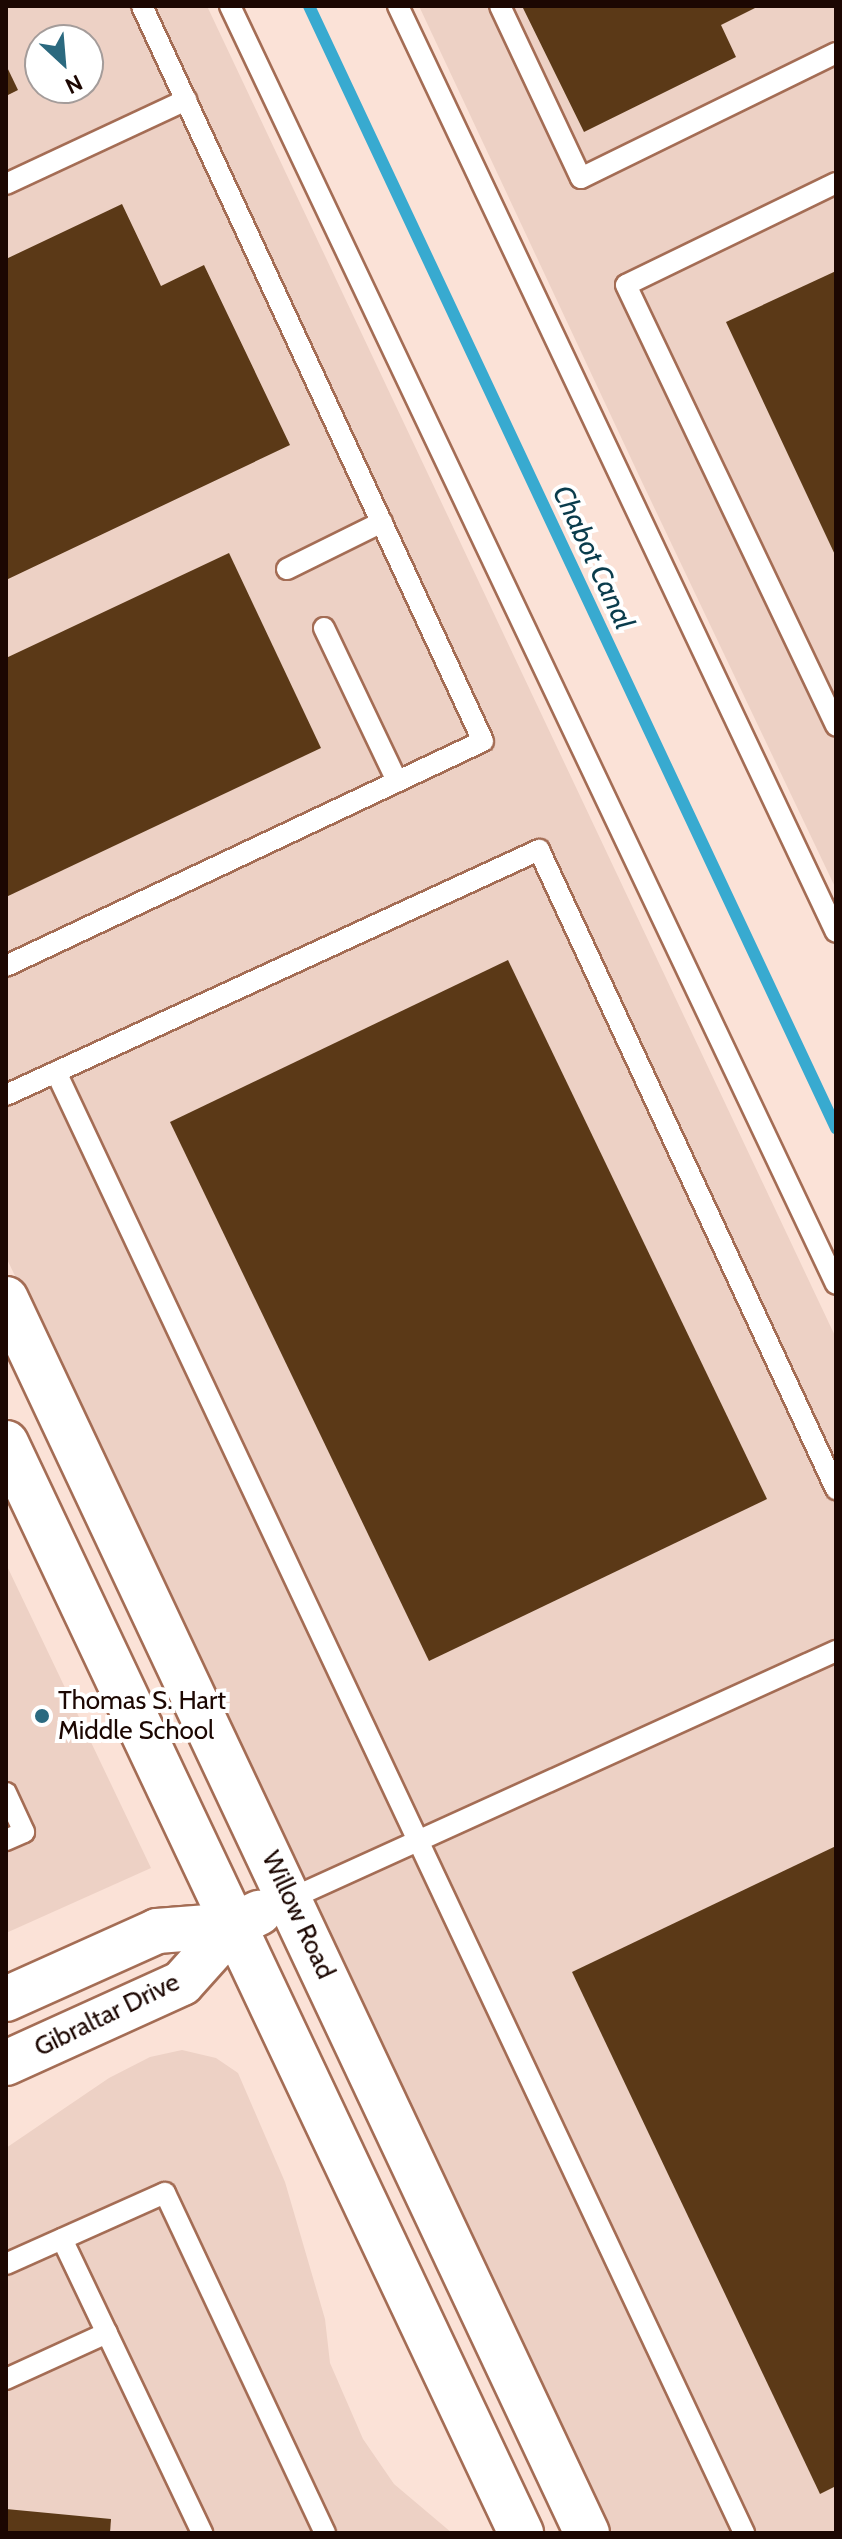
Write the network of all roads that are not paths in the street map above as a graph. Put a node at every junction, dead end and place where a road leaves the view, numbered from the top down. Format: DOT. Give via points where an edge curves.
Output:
graph roads {
  1 [pos="142,6"];
  2 [pos="230,6"];
  3 [pos="398,6"];
  4 [pos="500,6"];
  5 [pos="836,53"];
  6 [pos="186,100"];
  7 [pos="836,183"];
  8 [pos="6,184"];
  9 [pos="382,522"];
  10 [pos="287,569"];
  11 [pos="324,628"];
  12 [pos="836,725"];
  13 [pos="397,781"];
  14 [pos="836,932"];
  15 [pos="6,966"];
  16 [pos="56,1072"];
  17 [pos="6,1095"];
  18 [pos="836,1284"];
  19 [pos="6,1299"];
  20 [pos="6,1443"];
  21 [pos="836,1489"];
  22 [pos="18,1498"];
  23 [pos="836,1651"];
  24 [pos="6,1793"];
  25 [pos="6,1840"];
  26 [pos="418,1841"];
  27 [pos="290,1899"];
  28 [pos="234,1925"];
  29 [pos="6,1999"];
  30 [pos="6,2063"];
  31 [pos="62,2239"];
  32 [pos="6,2264"];
  33 [pos="107,2333"];
  34 [pos="6,2379"];
  35 [pos="202,2533"];
  36 [pos="325,2533"];
  37 [pos="521,2533"];
  38 [pos="587,2533"];
  39 [pos="744,2533"];
  1 -- 6 [label="lane"];
  2 -- 18 [label="lane"];
  3 -- 14 [label="lane"];
  4 -- 5 [label="lane" via="581,178"];
  6 -- 8 [label="lane"];
  6 -- 9 [label="lane"];
  7 -- 12 [label="lane" via="626,285"];
  9 -- 10 [label="lane"];
  9 -- 13 [label="lane" via="483,741"];
  11 -- 13 [label="lane"];
  13 -- 15 [label="lane"];
  16 -- 17 [label="lane"];
  16 -- 21 [label="lane" via="539,850"];
  16 -- 26 [label="lane"];
  19 -- 27 [label="street, Willow Road"];
  20 -- 22 [label="street"];
  22 -- 28 [label="street"];
  23 -- 26 [label="lane"];
  24 -- 25 [label="lane" via="24,1832"];
  26 -- 27 [label="lane"];
  26 -- 39 [label="lane"];
  27 -- 28 [label="street, Gibraltar Drive"];
  27 -- 38 [label="street, Willow Road"];
  28 -- 29 [label="street, Gibraltar Drive" via="157,1931"];
  28 -- 30 [label="street, Gibraltar Drive" via="182,1983"];
  28 -- 37 [label="street"];
  31 -- 32 [label="lane"];
  31 -- 33 [label="lane"];
  31 -- 36 [label="lane" via="165,2193"];
  33 -- 34 [label="lane"];
  33 -- 35 [label="lane"];
}
